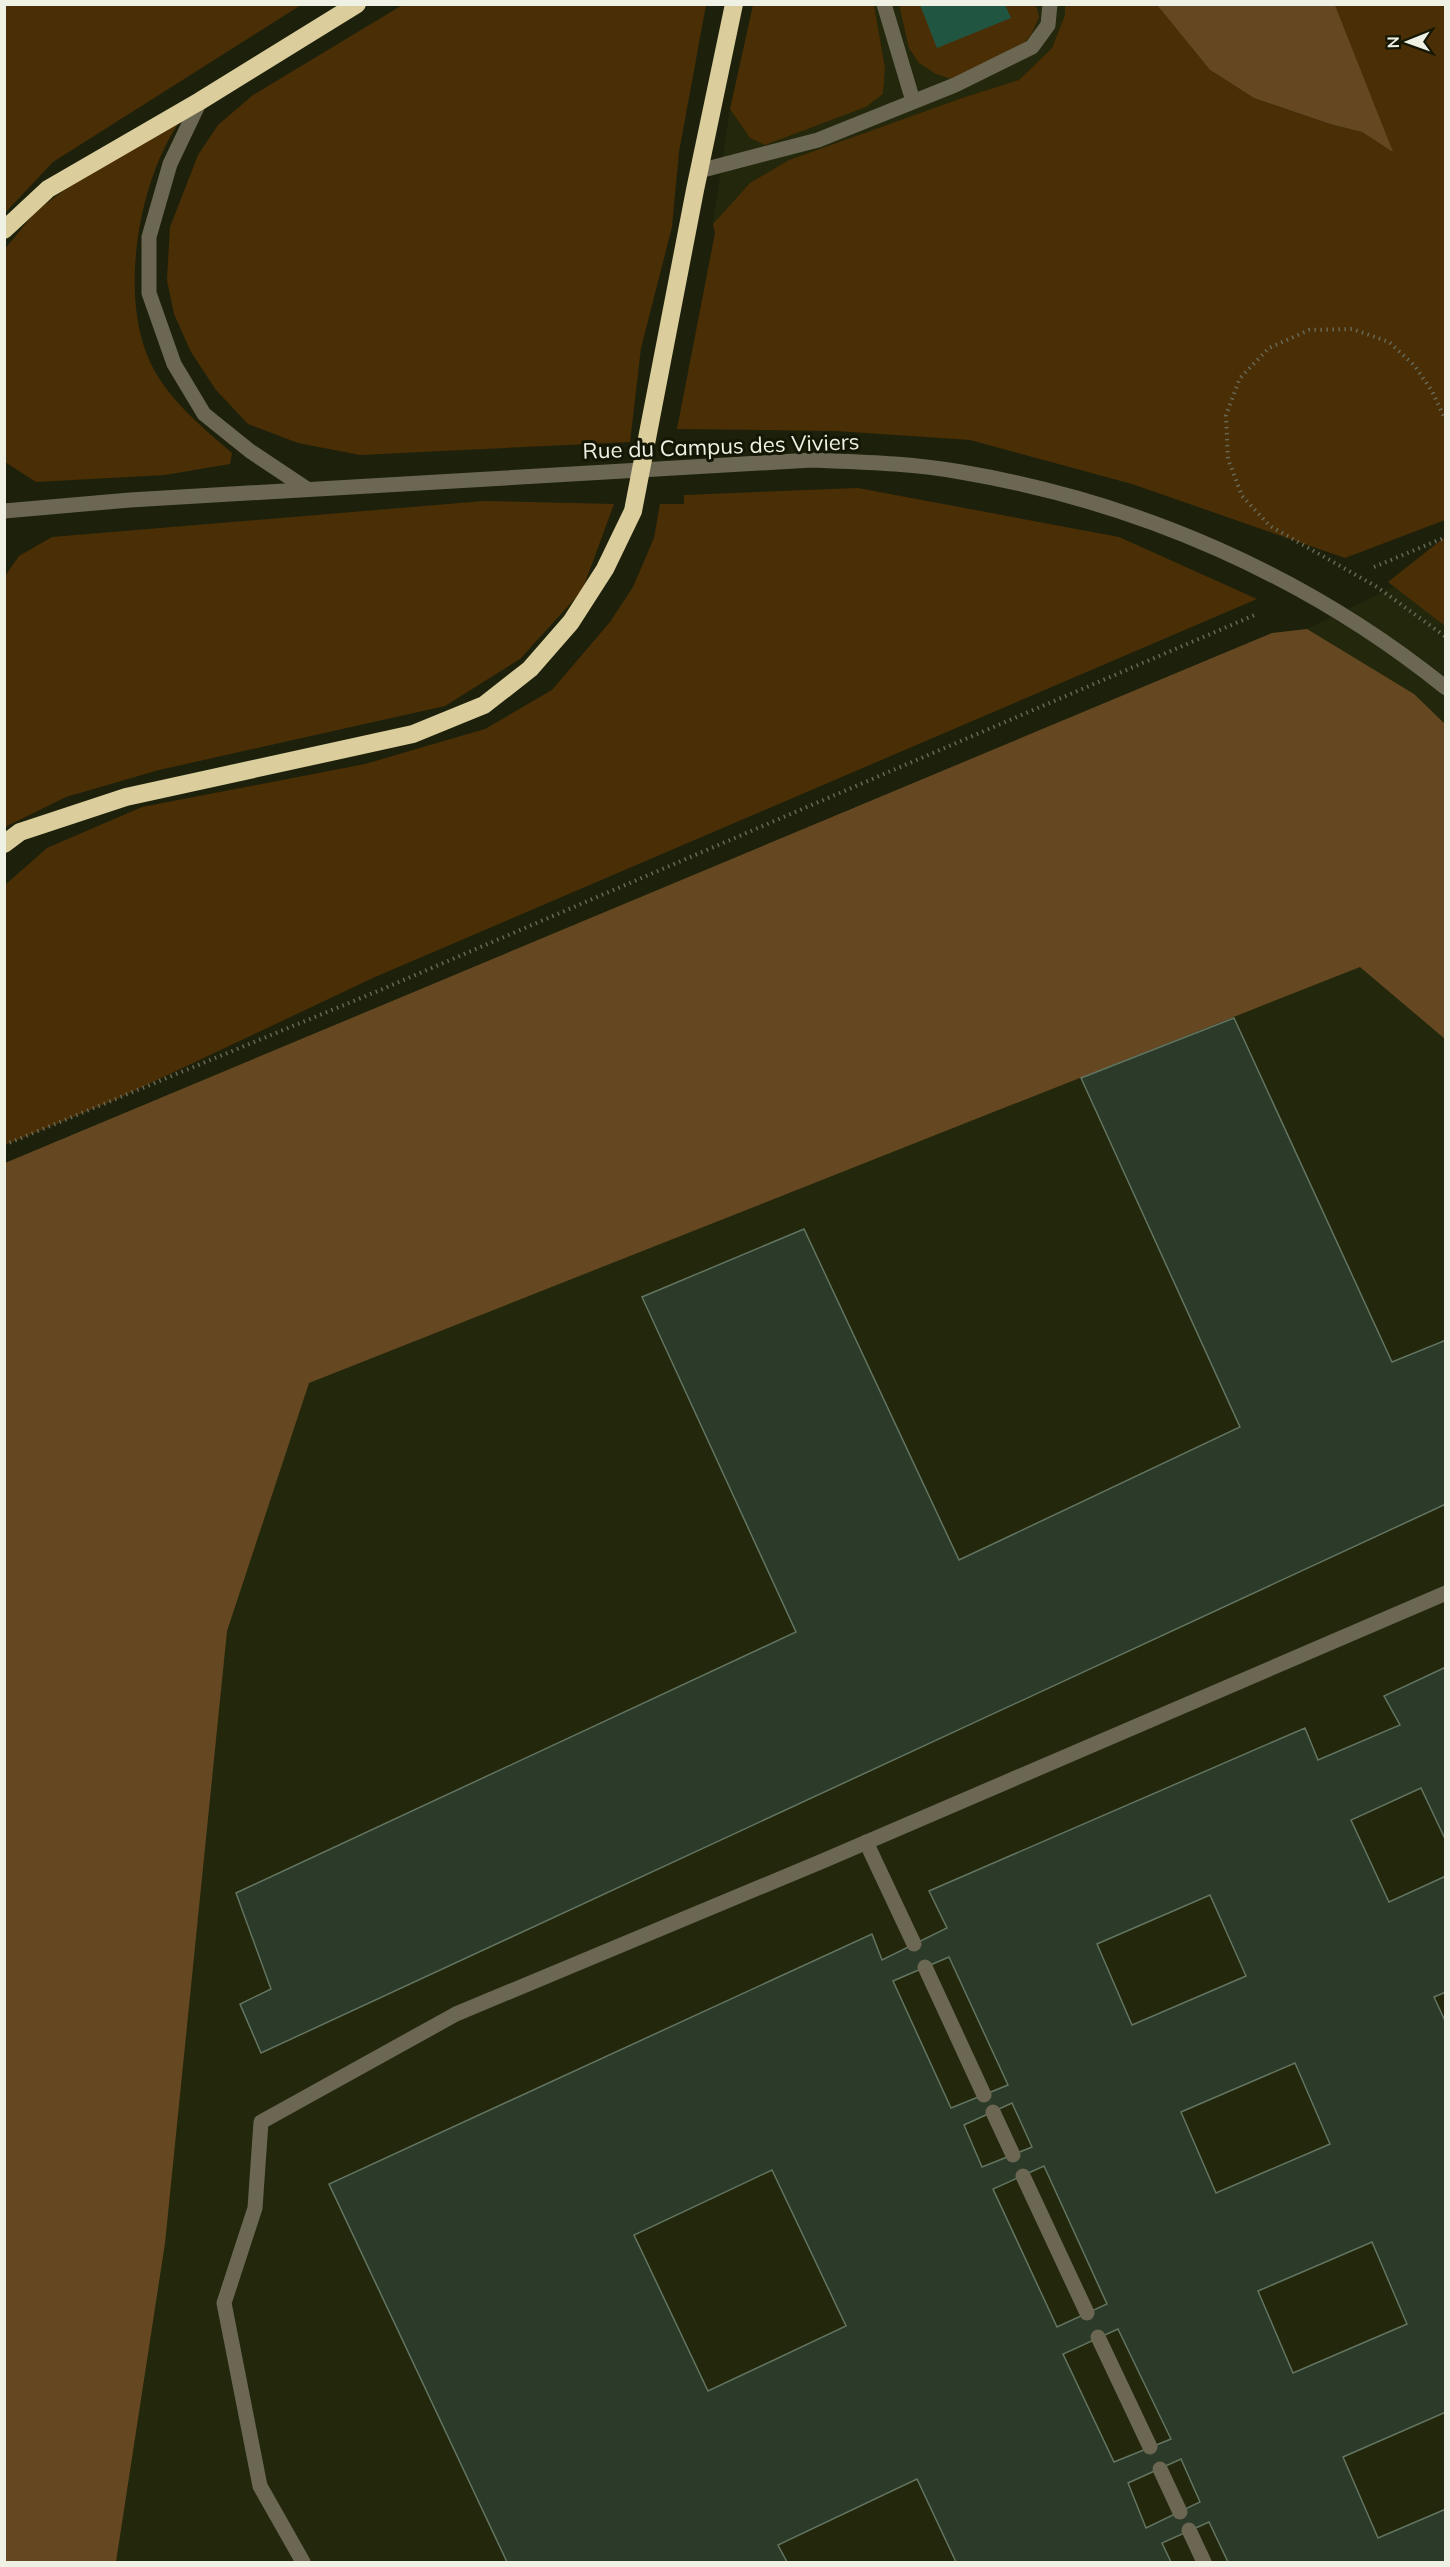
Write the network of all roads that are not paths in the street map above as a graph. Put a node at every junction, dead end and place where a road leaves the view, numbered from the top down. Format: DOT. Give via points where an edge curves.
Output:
graph roads {
  1 [pos="357,4"];
  2 [pos="734,4"];
  3 [pos="884,4"];
  4 [pos="1050,4"];
  5 [pos="913,100"];
  6 [pos="200,101"];
  7 [pos="699,171"];
  8 [pos="4,230"];
  9 [pos="306,489"];
  10 [pos="4,511"];
  11 [pos="1446,687"];
  12 [pos="4,844"];
  13 [pos="1446,1593"];
  14 [pos="866,1842"];
  15 [pos="914,1944"];
  16 [pos="925,1967"];
  17 [pos="984,2095"];
  18 [pos="993,2112"];
  19 [pos="1013,2155"];
  20 [pos="1023,2176"];
  21 [pos="1087,2313"];
  22 [pos="1098,2337"];
  23 [pos="1150,2447"];
  24 [pos="1160,2469"];
  25 [pos="1180,2512"];
  26 [pos="1189,2530"];
  27 [pos="303,2562"];
  28 [pos="1204,2562"];
  1 -- 6 [label="highway"];
  2 -- 7 [label="highway"];
  3 -- 5 [label="street"];
  4 -- 5 [label="street" via="1048,25 1032,47 955,85"];
  5 -- 7 [label="street" via="818,140"];
  6 -- 8 [label="highway" via="48,189"];
  6 -- 9 [label="street" via="170,164 149,237 149,293 174,364 204,414"];
  7 -- 12 [label="highway" via="633,511 605,569 571,622 530,669 484,705 413,734 126,796 20,832"];
  9 -- 10 [label="street, Rue du Campus des Viviers"];
  9 -- 11 [label="street, Rue du Campus des Viviers" via="812,460 961,471 1128,512 1227,553 1334,608"];
  13 -- 14 [label="street"];
  14 -- 15 [label="street"];
  14 -- 27 [label="street" via="456,2014 261,2122 255,2208 224,2303 260,2486"];
  16 -- 17 [label="street"];
  18 -- 19 [label="street"];
  20 -- 21 [label="street"];
  22 -- 23 [label="street"];
  24 -- 25 [label="street"];
  26 -- 28 [label="street"];
}
